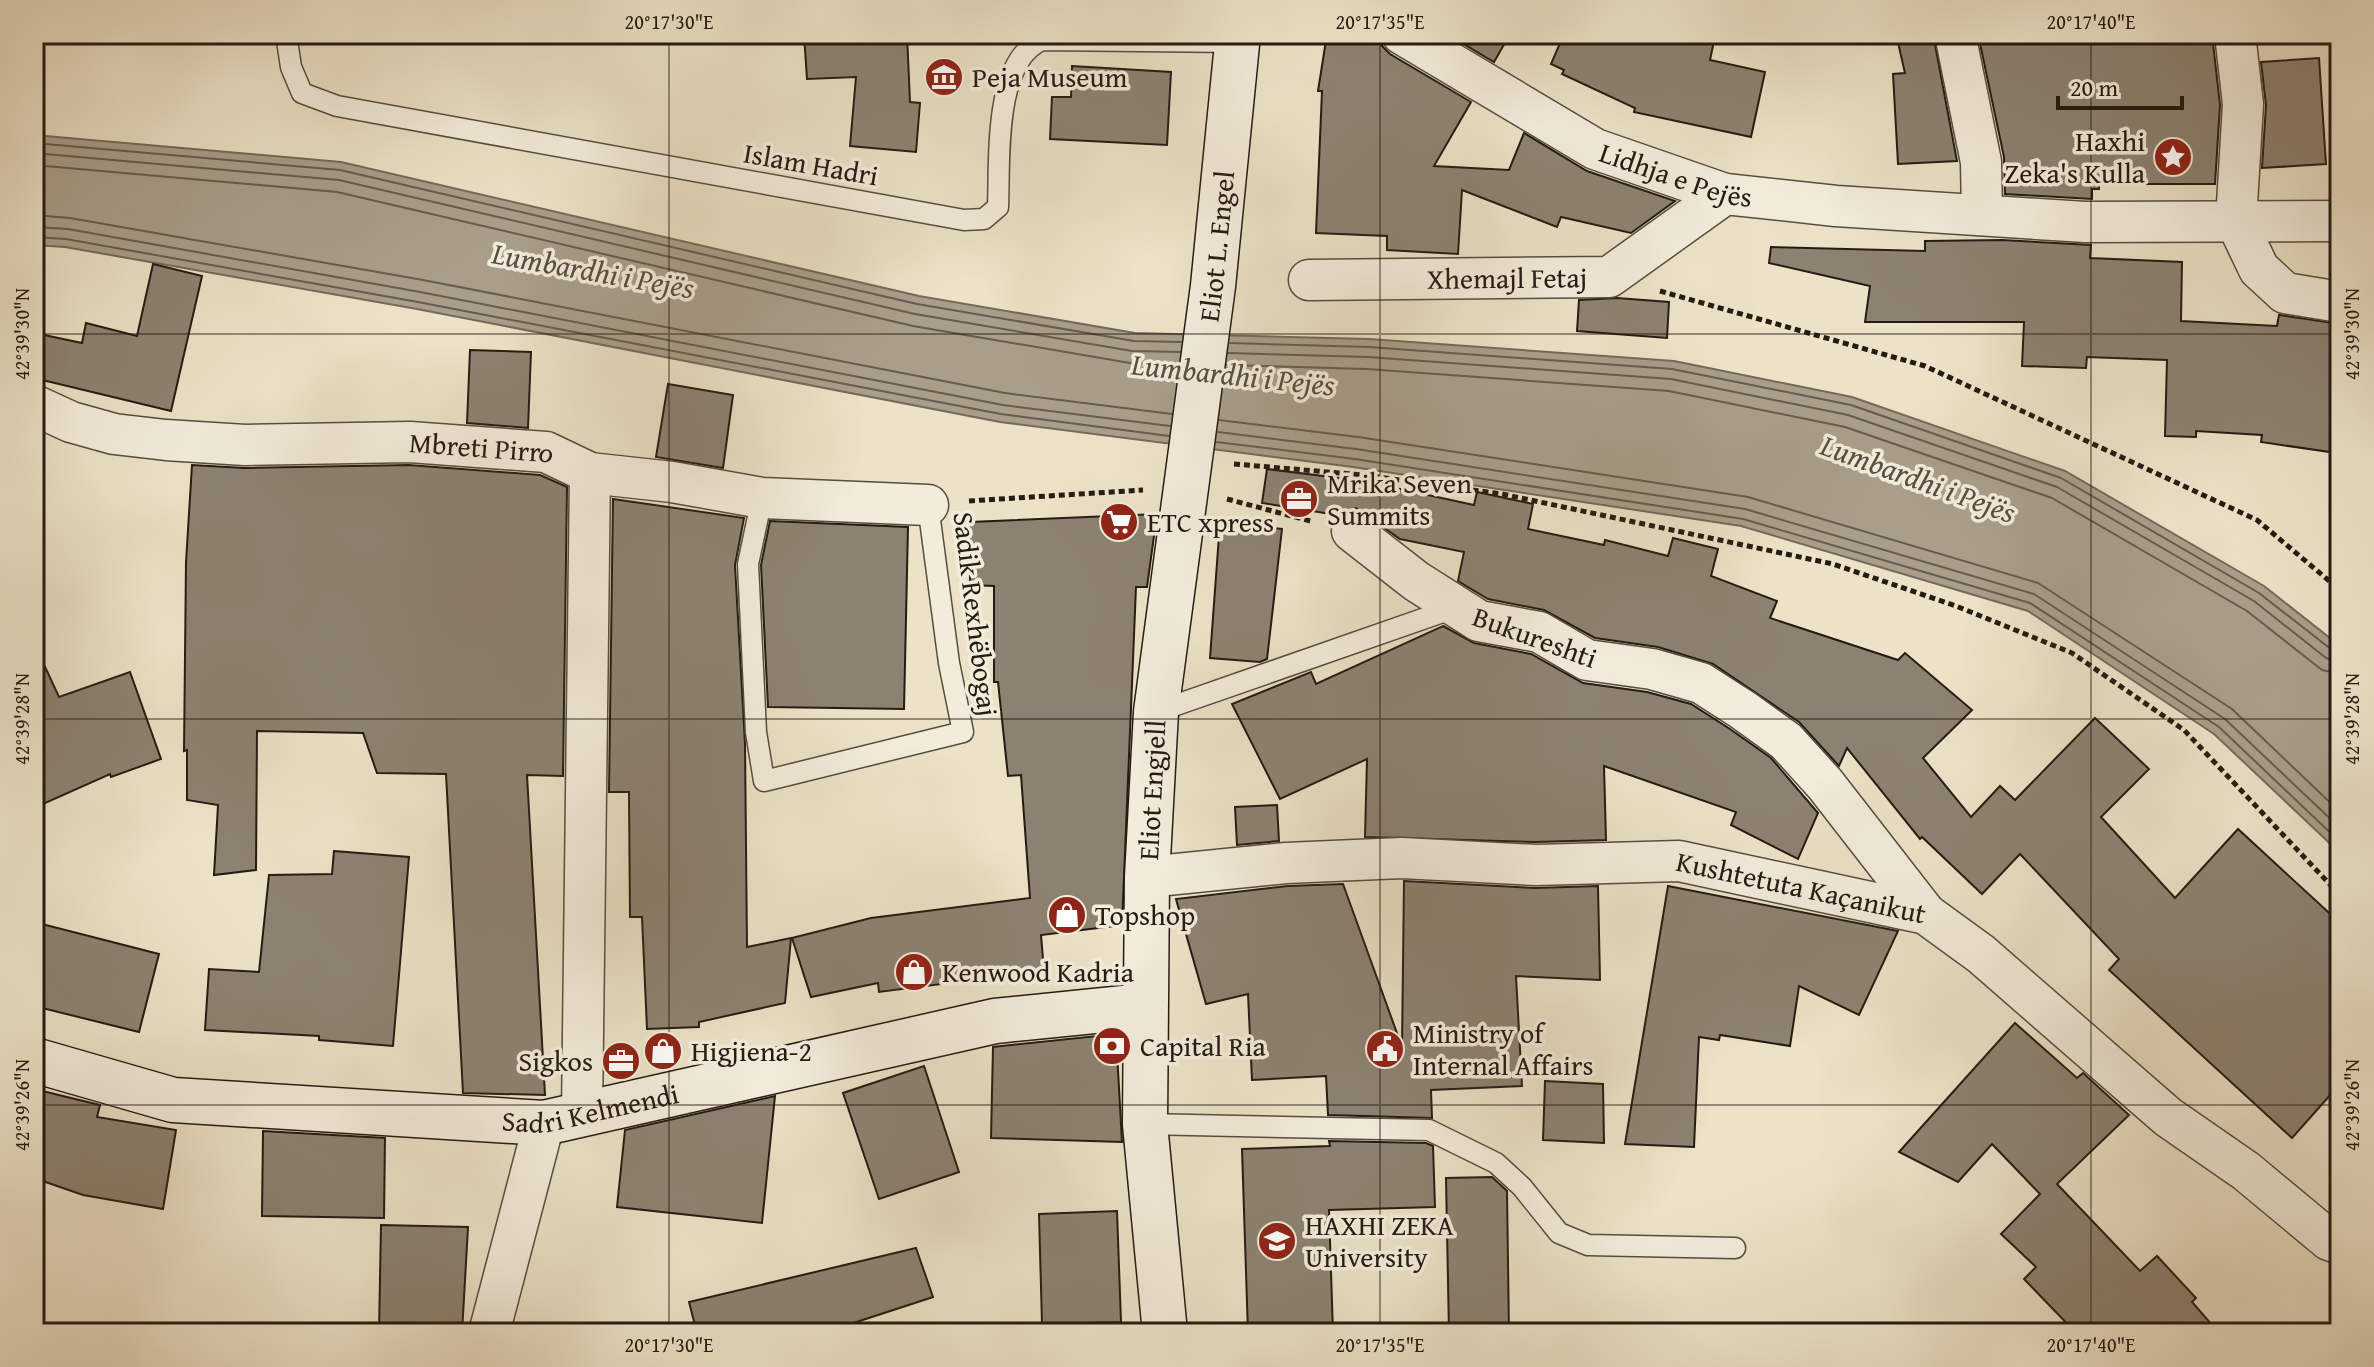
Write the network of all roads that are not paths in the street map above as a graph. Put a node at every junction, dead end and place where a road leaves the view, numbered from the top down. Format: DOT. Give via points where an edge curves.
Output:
graph roads {
  1 [pos="286,34"];
  2 [pos="1402,34"];
  3 [pos="1955,34"];
  4 [pos="2235,34"];
  5 [pos="1237,38"];
  6 [pos="1725,194"];
  7 [pos="1982,215"];
  8 [pos="2236,221"];
  9 [pos="2340,221"];
  10 [pos="1309,280"];
  11 [pos="2340,302"];
  12 [pos="34,405"];
  13 [pos="1188,470"];
  14 [pos="590,473"];
  15 [pos="762,498"];
  16 [pos="928,505"];
  17 [pos="1352,531"];
  18 [pos="1457,607"];
  19 [pos="1156,712"];
  20 [pos="1147,877"];
  21 [pos="1926,914"];
  22 [pos="1144,1006"];
  23 [pos="34,1060"];
  24 [pos="563,1118"];
  25 [pos="1145,1124"];
  26 [pos="2340,1244"];
  27 [pos="1735,1248"];
  28 [pos="489,1333"];
  29 [pos="1165,1333"];
  1 -- 5 [label="lane, Islam Hadri" via="302,93 337,106 964,220 984,219 998,207 1007,81 1028,46 1042,40"];
  2 -- 6 [label="street, Lidhja e Pejës" via="1595,149"];
  3 -- 7 [label="street" via="1981,162"];
  4 -- 8 [label="street" via="2243,104"];
  5 -- 13 [label="main road, Eliot L. Engel" via="1213,286"];
  6 -- 7 [label="street, Lidhja e Pejës" via="1831,193"];
  6 -- 10 [label="street, Xhemajl Fetaj" via="1609,277"];
  7 -- 8 [label="street, Lidhja e Pejës" via="2085,222"];
  8 -- 9 [label="street, Lidhja e Pejës"];
  8 -- 11 [label="street" via="2259,269 2285,293"];
  12 -- 14 [label="street, Mbreti Pirro" via="71,422 153,439 245,445 410,442 546,452"];
  13 -- 19 [label="main road, Eliot Engjell"];
  14 -- 15 [label="street, Mbreti Pirro"];
  14 -- 24 [label="street"];
  15 -- 16 [label="street, Mbreti Pirro"];
  15 -- 16 [label="lane, Sadik Rexhëbogaj" via="748,564 756,732 764,781 963,732"];
  17 -- 18 [label="street"];
  18 -- 19 [label="lane, Bukureshti"];
  18 -- 21 [label="street, Bukureshti" via="1479,621 1539,632 1587,660 1652,669 1701,683 1733,703 1786,741 1816,773"];
  19 -- 20 [label="main road, Eliot Engjell"];
  20 -- 21 [label="street, Kushtetuta Kaçanikut" via="1402,858 1536,865 1679,861"];
  20 -- 22 [label="main road, Eliot Engjell"];
  21 -- 26 [label="street, Kushtetuta Kaçanikut" via="1981,954 2168,1117"];
  22 -- 24 [label="main road, Sadri Kelmendi" via="995,1021"];
  22 -- 25 [label="main road, Eliot Engjell"];
  23 -- 24 [label="main road, Sadri Kelmendi" via="173,1100"];
  24 -- 28 [label="street"];
  25 -- 27 [label="lane" via="1429,1130 1496,1163 1559,1233 1588,1245"];
  25 -- 29 [label="main road, Eliot Engjell"];
}
